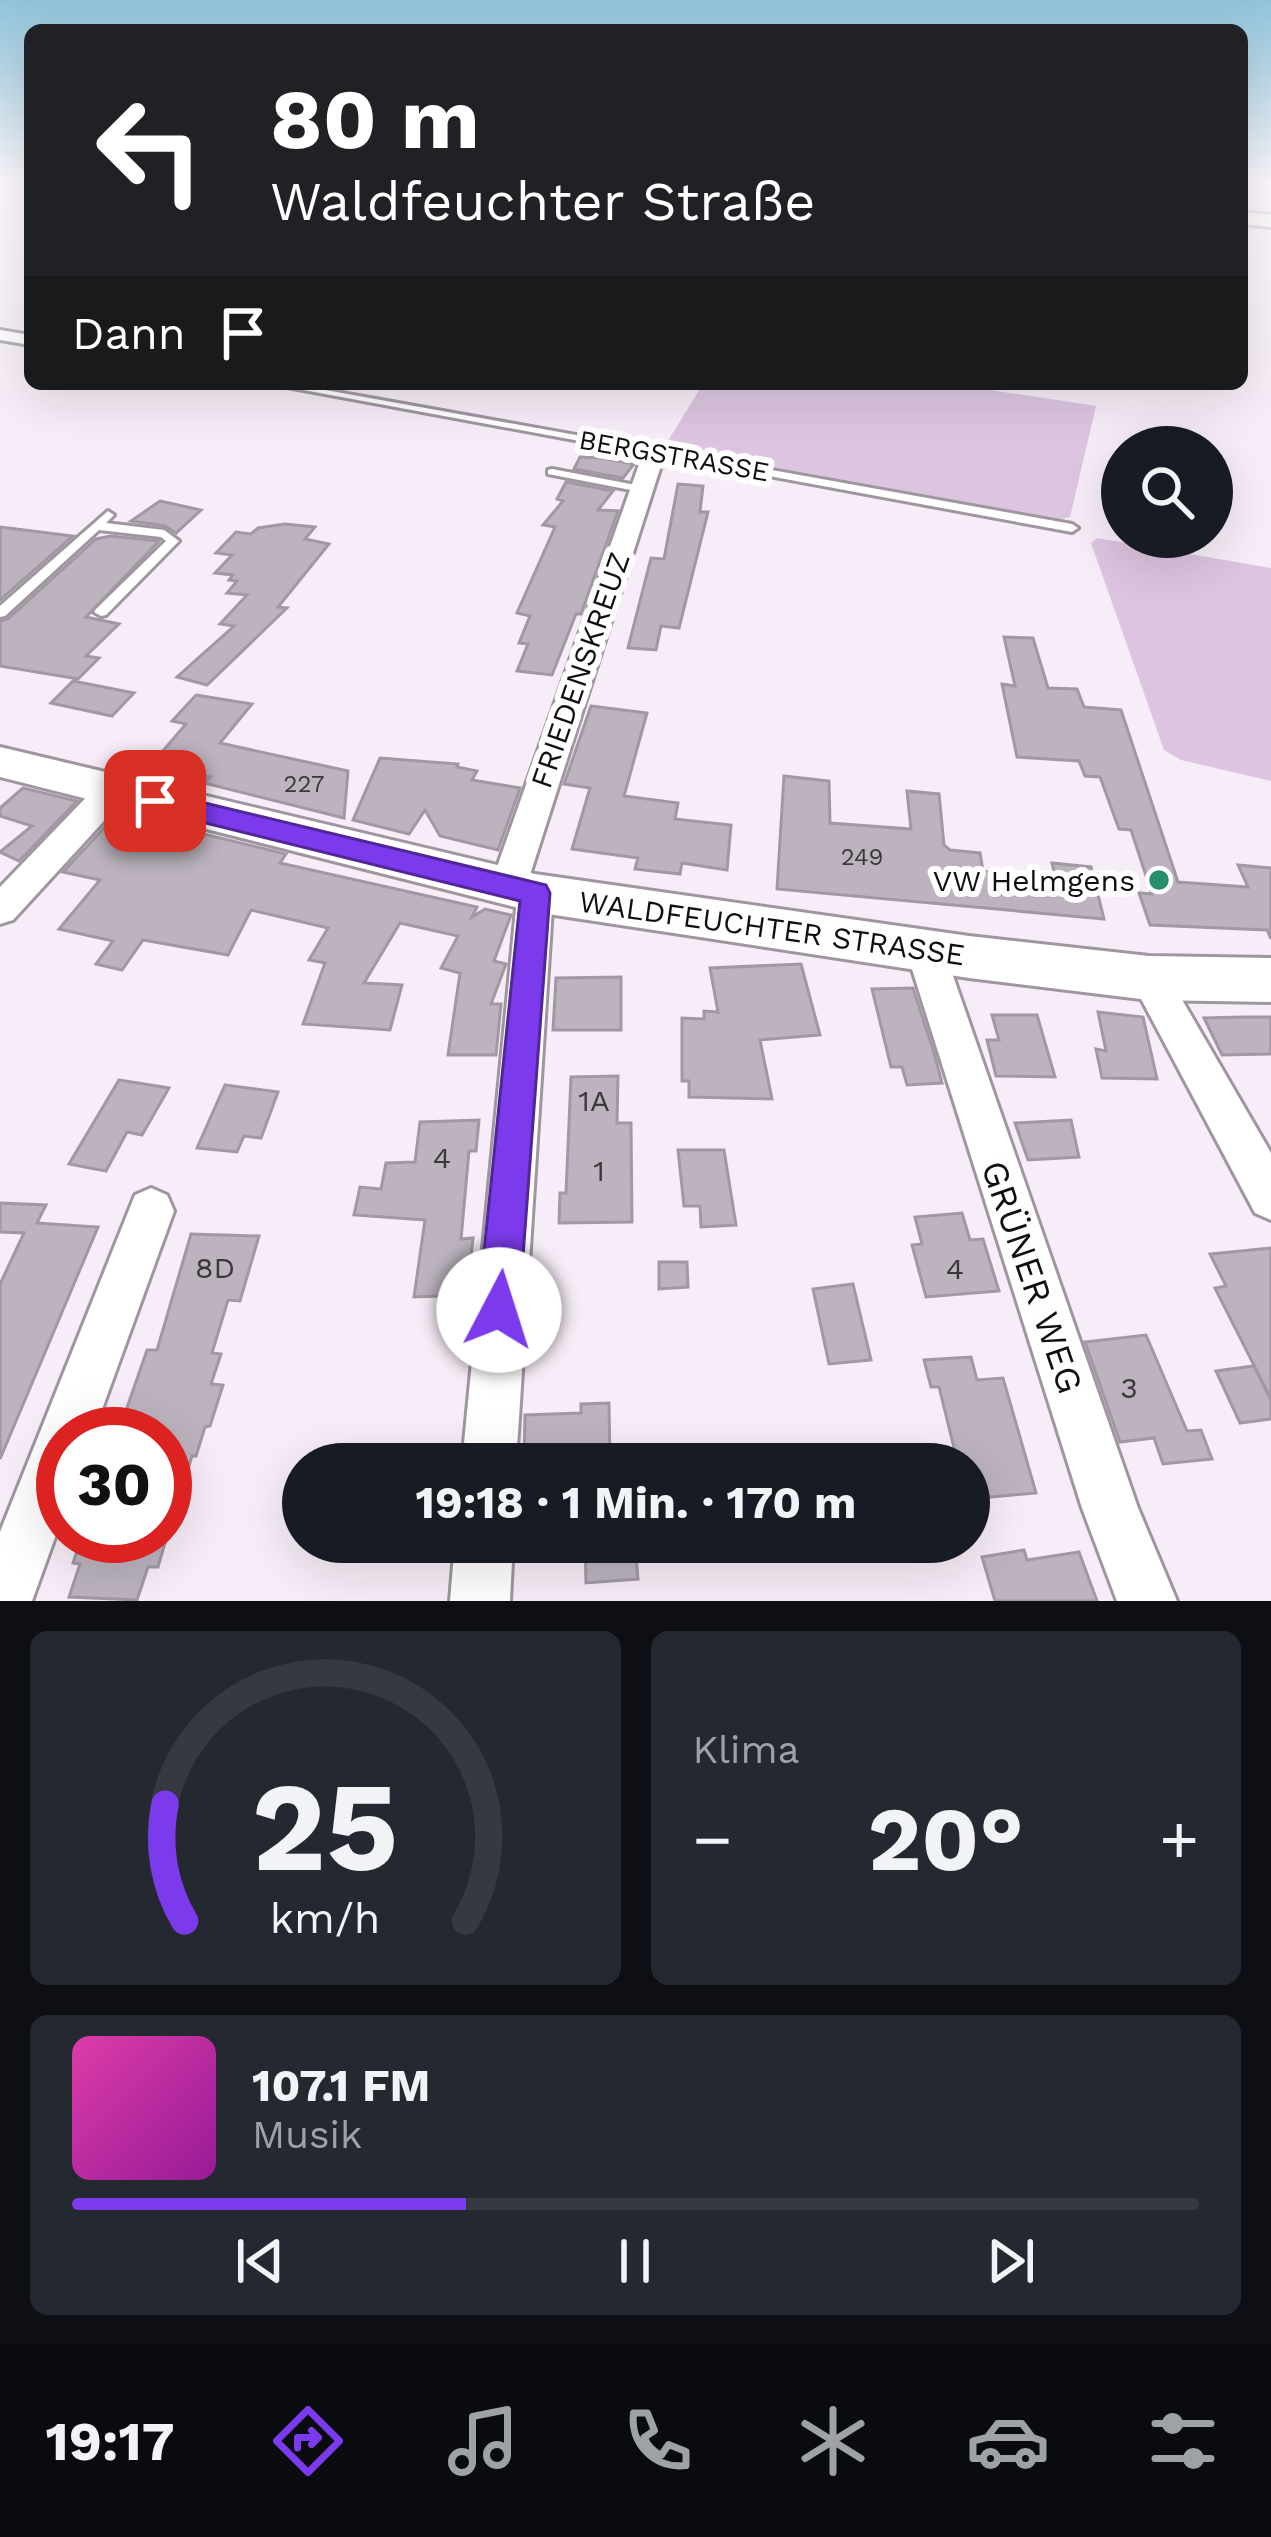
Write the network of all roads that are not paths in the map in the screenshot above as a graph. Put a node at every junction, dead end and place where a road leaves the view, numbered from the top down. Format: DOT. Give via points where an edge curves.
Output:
graph roads {
  1 [pos="308,390"];
  2 [pos="654,453"];
  3 [pos="552,472"];
  4 [pos="641,489"];
  5 [pos="108,515"];
  6 [pos="97,526"];
  7 [pos="1072,528"];
  8 [pos="101,612"];
  9 [pos="0,614"];
  10 [pos="0,762"];
  11 [pos="113,790"];
  12 [pos="522,890"];
  13 [pos="0,910"];
  14 [pos="925,950"];
  15 [pos="1149,978"];
  16 [pos="1271,980"];
  17 [pos="1271,1197"];
  18 [pos="151,1211"];
  19 [pos="76,1407"];
  20 [pos="490,1443"];
  21 [pos="36,1511"];
  22 [pos="483,1563"];
  23 [pos="2,1601"];
  24 [pos="481,1601"];
  25 [pos="1147,1601"];
  1 -- 2 [label="lane, BERGSTRASSE"];
  2 -- 4 [label="street, FRIEDENSKREUZ"];
  2 -- 7 [label="lane, BERGSTRASSE"];
  3 -- 4 [label="lane"];
  4 -- 12 [label="street, FRIEDENSKREUZ"];
  5 -- 6 [label="lane"];
  6 -- 8 [label="lane" via="173,541"];
  6 -- 9 [label="lane"];
  10 -- 11 [label="street, WALDFEUCHTER STRASSE"];
  11 -- 12 [label="street, WALDFEUCHTER STRASSE"];
  11 -- 13 [label="street"];
  12 -- 14 [label="street, WALDFEUCHTER STRASSE"];
  12 -- 20 [label="street, FRIEDENSKREUZ"];
  14 -- 15 [label="street, WALDFEUCHTER STRASSE"];
  14 -- 25 [label="street, GRÜNER WEG"];
  15 -- 16 [label="street, WALDFEUCHTER STRASSE"];
  15 -- 17 [label="street"];
  18 -- 19 [label="street"];
  21 -- 23 [label="street"];
  22 -- 24 [label="street"];
}
